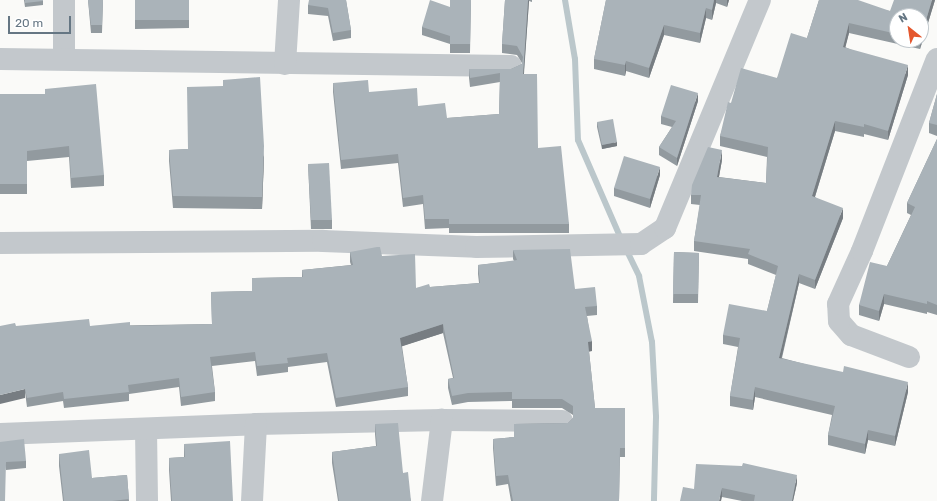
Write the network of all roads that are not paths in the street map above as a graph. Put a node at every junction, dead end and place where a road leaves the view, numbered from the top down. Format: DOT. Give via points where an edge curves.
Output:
graph roads {
  1 [pos="64,0"];
  2 [pos="289,0"];
  3 [pos="760,0"];
  4 [pos="0,59"];
  5 [pos="64,59"];
  6 [pos="937,59"];
  7 [pos="285,64"];
  8 [pos="511,66"];
  9 [pos="0,243"];
  10 [pos="909,357"];
  11 [pos="442,420"];
  12 [pos="562,420"];
  13 [pos="256,424"];
  14 [pos="146,429"];
  15 [pos="0,434"];
  16 [pos="147,501"];
  17 [pos="252,501"];
  18 [pos="432,501"];
  1 -- 5 [label="street"];
  2 -- 7 [label="street"];
  3 -- 9 [label="street" via="665,228 641,244 476,247 323,241"];
  4 -- 5 [label="street"];
  5 -- 7 [label="street"];
  6 -- 10 [label="street" via="862,251 838,304 839,322 851,335"];
  7 -- 8 [label="street"];
  11 -- 12 [label="street"];
  11 -- 13 [label="street"];
  11 -- 18 [label="street"];
  13 -- 14 [label="street"];
  13 -- 17 [label="street"];
  14 -- 15 [label="street"];
  14 -- 16 [label="street"];
}
